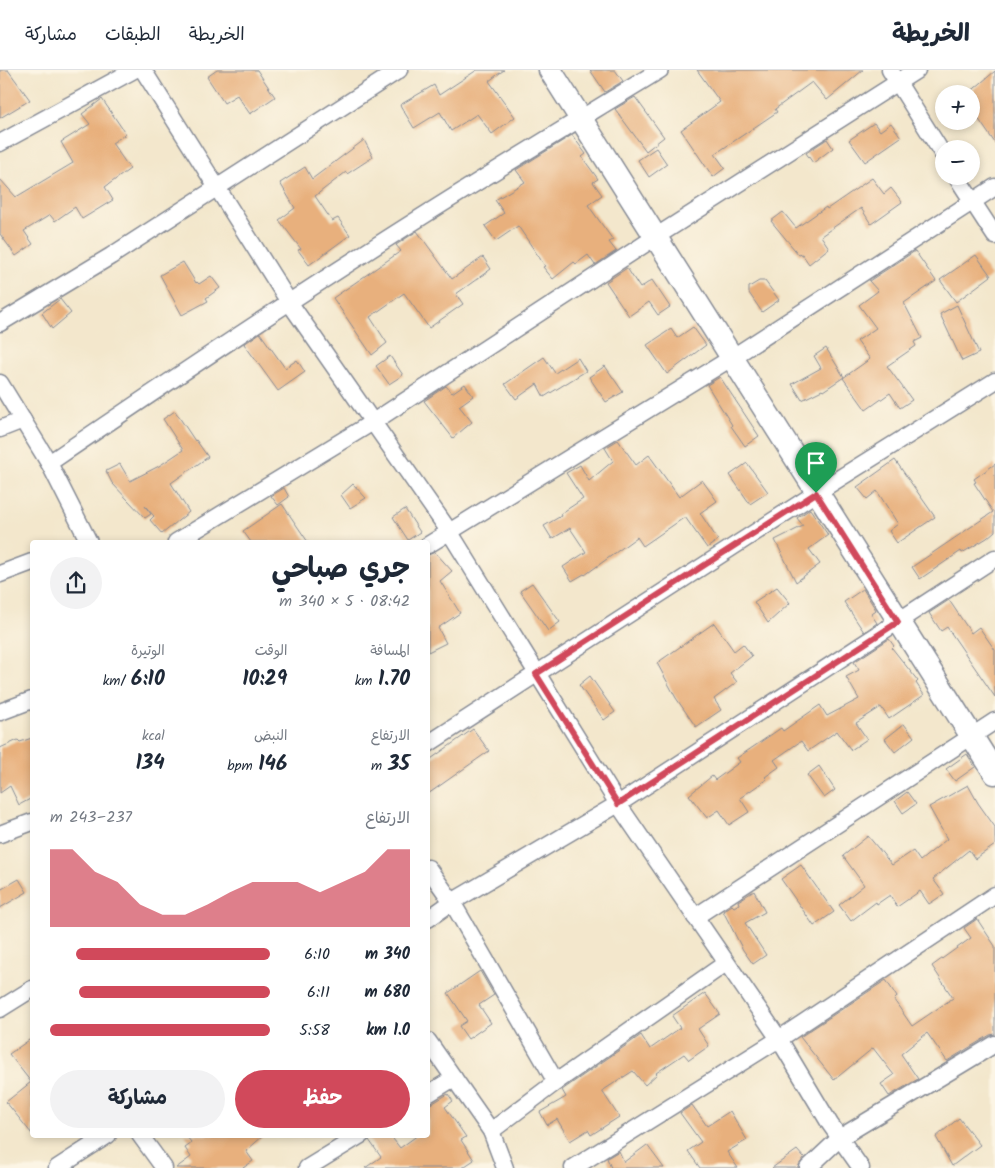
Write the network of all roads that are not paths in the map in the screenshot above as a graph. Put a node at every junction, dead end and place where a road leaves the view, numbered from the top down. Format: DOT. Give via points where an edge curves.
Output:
graph roads {
  1 [pos="134,70"];
  2 [pos="143,70"];
  3 [pos="399,70"];
  4 [pos="550,70"];
  5 [pos="660,70"];
  6 [pos="917,70"];
  7 [pos="894,76"];
  8 [pos="582,119"];
  9 [pos="935,142"];
  10 [pos="0,143"];
  11 [pos="962,185"];
  12 [pos="995,187"];
  13 [pos="216,188"];
  14 [pos="972,202"];
  15 [pos="657,236"];
  16 [pos="995,236"];
  17 [pos="289,302"];
  18 [pos="0,323"];
  19 [pos="733,357"];
  20 [pos="995,381"];
  21 [pos="0,383"];
  22 [pos="23,420"];
  23 [pos="373,422"];
  24 [pos="0,429"];
  25 [pos="49,464"];
  26 [pos="816,493"];
  27 [pos="449,532"];
  28 [pos="84,540"];
  29 [pos="179,540"];
  30 [pos="430,544"];
  31 [pos="995,558"];
  32 [pos="30,563"];
  33 [pos="0,574"];
  34 [pos="898,622"];
  35 [pos="536,674"];
  36 [pos="30,701"];
  37 [pos="0,712"];
  38 [pos="995,721"];
  39 [pos="971,737"];
  40 [pos="430,743"];
  41 [pos="995,774"];
  42 [pos="618,804"];
  43 [pos="30,823"];
  44 [pos="0,834"];
  45 [pos="430,871"];
  46 [pos="995,895"];
  47 [pos="452,902"];
  48 [pos="695,917"];
  49 [pos="430,918"];
  50 [pos="726,963"];
  51 [pos="30,990"];
  52 [pos="0,1009"];
  53 [pos="778,1039"];
  54 [pos="995,1044"];
  55 [pos="430,1045"];
  56 [pos="454,1078"];
  57 [pos="556,1082"];
  58 [pos="430,1093"];
  59 [pos="491,1131"];
  60 [pos="841,1137"];
  61 [pos="103,1138"];
  62 [pos="142,1138"];
  63 [pos="356,1138"];
  64 [pos="57,1168"];
  65 [pos="164,1168"];
  66 [pos="306,1168"];
  67 [pos="505,1168"];
  68 [pos="573,1168"];
  69 [pos="808,1168"];
  70 [pos="861,1168"];
  1 -- 10 [label="street"];
  2 -- 13 [label="street"];
  3 -- 13 [label="street"];
  4 -- 8 [label="street"];
  5 -- 8 [label="street"];
  6 -- 7 [label="street"];
  7 -- 9 [label="street"];
  7 -- 15 [label="street"];
  8 -- 15 [label="street"];
  8 -- 17 [label="street"];
  11 -- 14 [label="street"];
  12 -- 14 [label="street"];
  13 -- 17 [label="street"];
  13 -- 18 [label="street"];
  14 -- 16 [label="street"];
  14 -- 19 [label="street"];
  15 -- 19 [label="street"];
  15 -- 23 [label="street"];
  17 -- 23 [label="street"];
  17 -- 25 [label="street"];
  19 -- 26 [label="street"];
  19 -- 27 [label="street"];
  20 -- 26 [label="street"];
  21 -- 22 [label="street"];
  22 -- 24 [label="street"];
  22 -- 25 [label="street"];
  23 -- 27 [label="street"];
  23 -- 29 [label="street"];
  25 -- 28 [label="street"];
  26 -- 34 [label="street"];
  26 -- 35 [label="street"];
  27 -- 30 [label="street"];
  27 -- 35 [label="street"];
  31 -- 34 [label="street"];
  32 -- 33 [label="street"];
  34 -- 39 [label="street"];
  34 -- 42 [label="street"];
  35 -- 40 [label="street"];
  35 -- 42 [label="street"];
  36 -- 37 [label="street"];
  38 -- 39 [label="street"];
  39 -- 41 [label="street"];
  39 -- 48 [label="street"];
  42 -- 47 [label="street"];
  42 -- 48 [label="street"];
  43 -- 44 [label="street"];
  45 -- 47 [label="street"];
  46 -- 53 [label="street"];
  47 -- 49 [label="street"];
  47 -- 57 [label="street"];
  48 -- 50 [label="street"];
  50 -- 53 [label="street"];
  50 -- 57 [label="street"];
  51 -- 52 [label="street"];
  53 -- 60 [label="street"];
  53 -- 68 [label="street"];
  54 -- 60 [label="street"];
  55 -- 56 [label="street"];
  56 -- 58 [label="street"];
  56 -- 59 [label="street"];
  57 -- 59 [label="street"];
  59 -- 67 [label="street"];
  60 -- 69 [label="street"];
  60 -- 70 [label="street"];
  61 -- 64 [label="street"];
  62 -- 65 [label="street"];
  63 -- 66 [label="street"];
}
